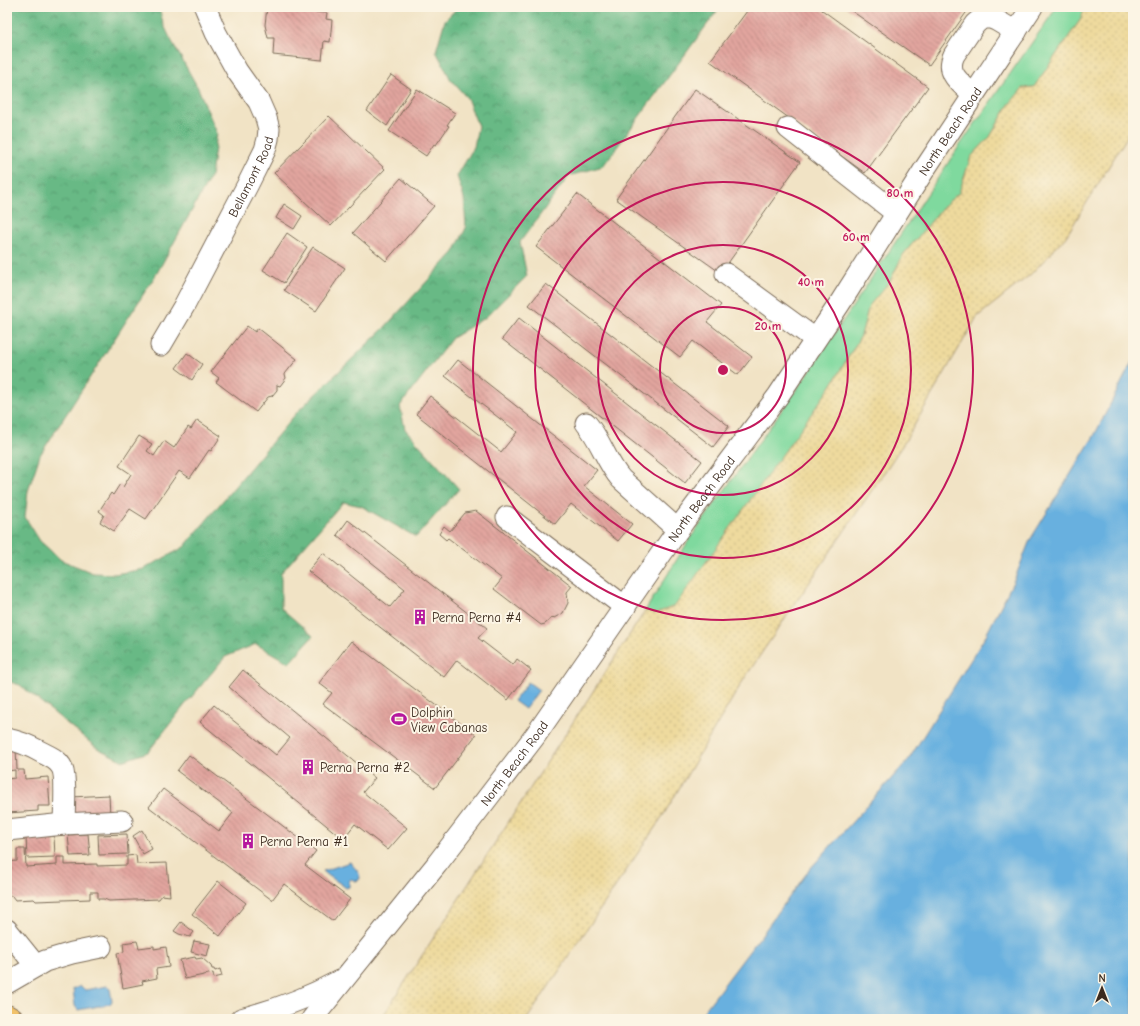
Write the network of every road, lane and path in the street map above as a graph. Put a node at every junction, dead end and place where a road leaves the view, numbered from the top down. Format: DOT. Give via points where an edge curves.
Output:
graph roads {
  1 [pos="205,7"];
  2 [pos="1032,7"];
  3 [pos="1016,32"];
  4 [pos="973,95"];
  5 [pos="788,128"];
  6 [pos="896,214"];
  7 [pos="726,274"];
  8 [pos="815,339"];
  9 [pos="161,345"];
  10 [pos="586,423"];
  11 [pos="507,517"];
  12 [pos="678,530"];
  13 [pos="625,607"];
  14 [pos="7,739"];
  15 [pos="122,821"];
  16 [pos="64,824"];
  17 [pos="7,830"];
  18 [pos="7,930"];
  19 [pos="101,947"];
  20 [pos="36,966"];
  21 [pos="348,975"];
  22 [pos="7,983"];
  23 [pos="7,1016"];
  24 [pos="12,1019"];
  25 [pos="241,1019"];
  26 [pos="312,1019"];
  1 -- 9 [label="street, Bellamont Road" via="237,71 259,102 269,129 268,139 248,184"];
  2 -- 3 [label="street, North Beach Road"];
  3 -- 4 [label="street, North Beach Road"];
  3 -- 4 [label="street" via="991,18 982,18 975,24 951,60 951,70 956,78"];
  4 -- 6 [label="street, North Beach Road"];
  5 -- 6 [label="street"];
  6 -- 8 [label="street, North Beach Road"];
  7 -- 8 [label="street"];
  8 -- 12 [label="street, North Beach Road" via="778,396"];
  10 -- 12 [label="street" via="594,432 613,470"];
  11 -- 13 [label="street"];
  12 -- 13 [label="street, North Beach Road"];
  13 -- 21 [label="street, North Beach Road" via="535,736"];
  14 -- 16 [label="street" via="16,740 38,750 61,766 64,777"];
  15 -- 16 [label="street"];
  16 -- 17 [label="street"];
  18 -- 20 [label="street"];
  19 -- 20 [label="street" via="58,957"];
  20 -- 22 [label="street"];
  21 -- 25 [label="street, North Beach Road" via="319,992 290,1004"];
  21 -- 26 [label="street, North Beach Road"];
  23 -- 24 [label="main road"];
}
